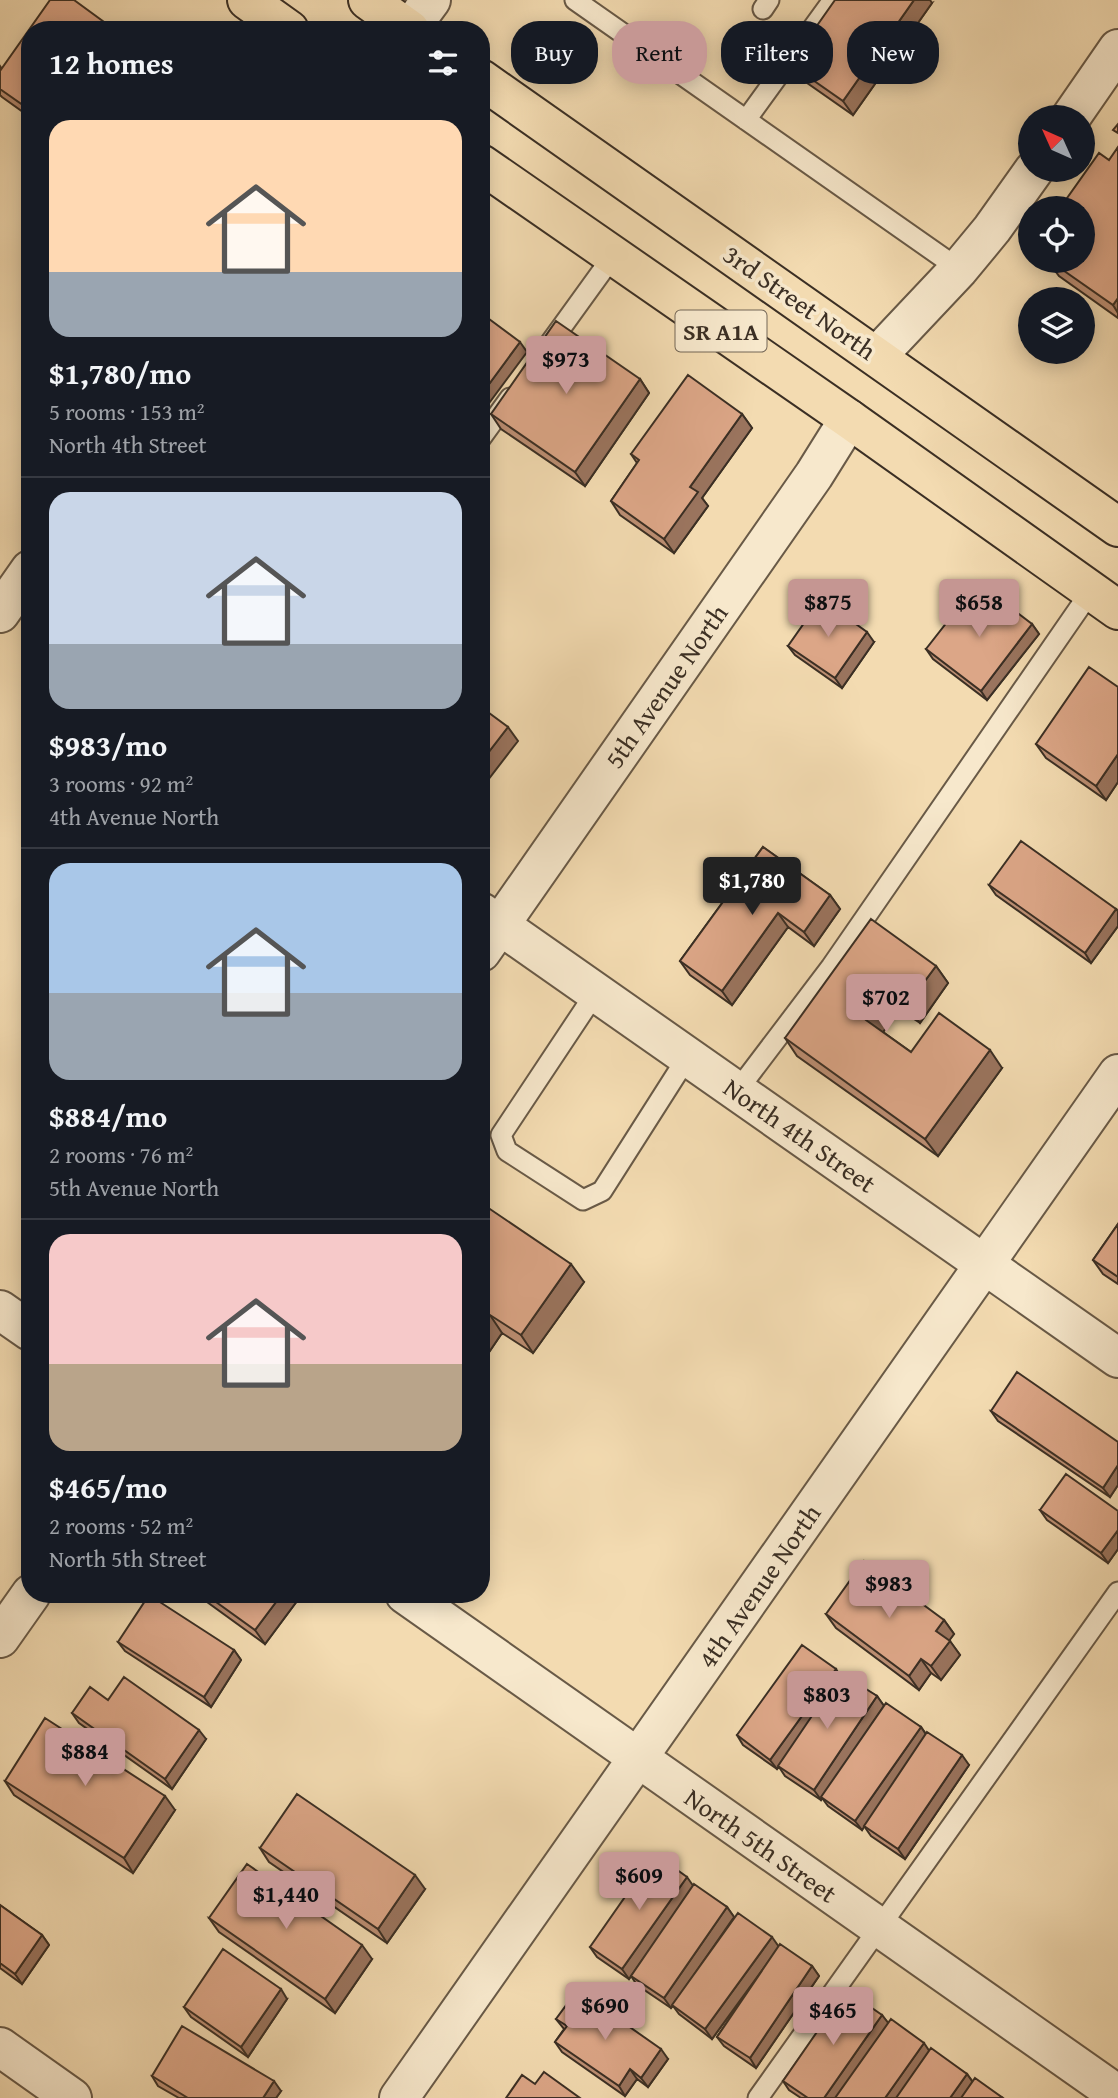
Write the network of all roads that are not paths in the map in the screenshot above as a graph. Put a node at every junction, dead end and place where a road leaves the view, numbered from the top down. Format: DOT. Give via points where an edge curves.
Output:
graph roads {
  1 [pos="247,0"];
  2 [pos="368,0"];
  3 [pos="430,0"];
  4 [pos="575,0"];
  5 [pos="833,0"];
  6 [pos="276,21"];
  7 [pos="397,21"];
  8 [pos="416,21"];
  9 [pos="1118,49"];
  10 [pos="490,85"];
  11 [pos="1079,105"];
  12 [pos="746,120"];
  13 [pos="490,170"];
  14 [pos="1025,182"];
  15 [pos="613,256"];
  16 [pos="959,268"];
  17 [pos="877,356"];
  18 [pos="536,363"];
  19 [pos="520,385"];
  20 [pos="849,419"];
  21 [pos="490,426"];
  22 [pos="1118,527"];
  23 [pos="1105,601"];
  24 [pos="490,925"];
  25 [pos="490,931"];
  26 [pos="596,992"];
  27 [pos="688,1056"];
  28 [pos="1118,1074"];
  29 [pos="737,1091"];
  30 [pos="985,1264"];
  31 [pos="0,1310"];
  32 [pos="21,1325"];
  33 [pos="1118,1358"];
  34 [pos="1118,1592"];
  35 [pos="25,1603"];
  36 [pos="418,1603"];
  37 [pos="0,1638"];
  38 [pos="637,1758"];
  39 [pos="879,1928"];
  40 [pos="0,2047"];
  41 [pos="1118,2095"];
  42 [pos="72,2098"];
  43 [pos="399,2098"];
  44 [pos="758,2098"];
  1 -- 6 [label="main road"];
  2 -- 7 [label="main road"];
  3 -- 8 [label="street"];
  4 -- 12 [label="lane"];
  5 -- 12 [label="lane"];
  9 -- 11 [label="street"];
  10 -- 17 [label="main road, 3rd Street North / SR A1A"];
  12 -- 16 [label="lane"];
  13 -- 15 [label="main road, SR A1A"];
  14 -- 16 [label="street"];
  15 -- 18 [label="lane"];
  15 -- 20 [label="main road, SR A1A"];
  16 -- 17 [label="street"];
  17 -- 22 [label="main road, 3rd Street North / SR A1A"];
  19 -- 21 [label="lane"];
  20 -- 23 [label="main road, SR A1A"];
  20 -- 24 [label="street, 5th Avenue North" via="806,486"];
  23 -- 29 [label="lane"];
  25 -- 26 [label="street, North 4th Street"];
  26 -- 27 [label="street, North 4th Street"];
  26 -- 27 [label="lane" via="501,1135 506,1151 583,1199 602,1191"];
  27 -- 29 [label="street, North 4th Street"];
  28 -- 30 [label="street, 4th Avenue North"];
  29 -- 30 [label="street, North 4th Street"];
  30 -- 33 [label="street, North 4th Street"];
  30 -- 38 [label="street, 4th Avenue North"];
  31 -- 32 [label="street"];
  34 -- 39 [label="lane"];
  35 -- 37 [label="street"];
  36 -- 38 [label="street, North 5th Street"];
  38 -- 39 [label="street, North 5th Street"];
  38 -- 43 [label="street, 4th Avenue North"];
  39 -- 41 [label="street, North 5th Street"];
  39 -- 44 [label="lane"];
  40 -- 42 [label="street"];
}
